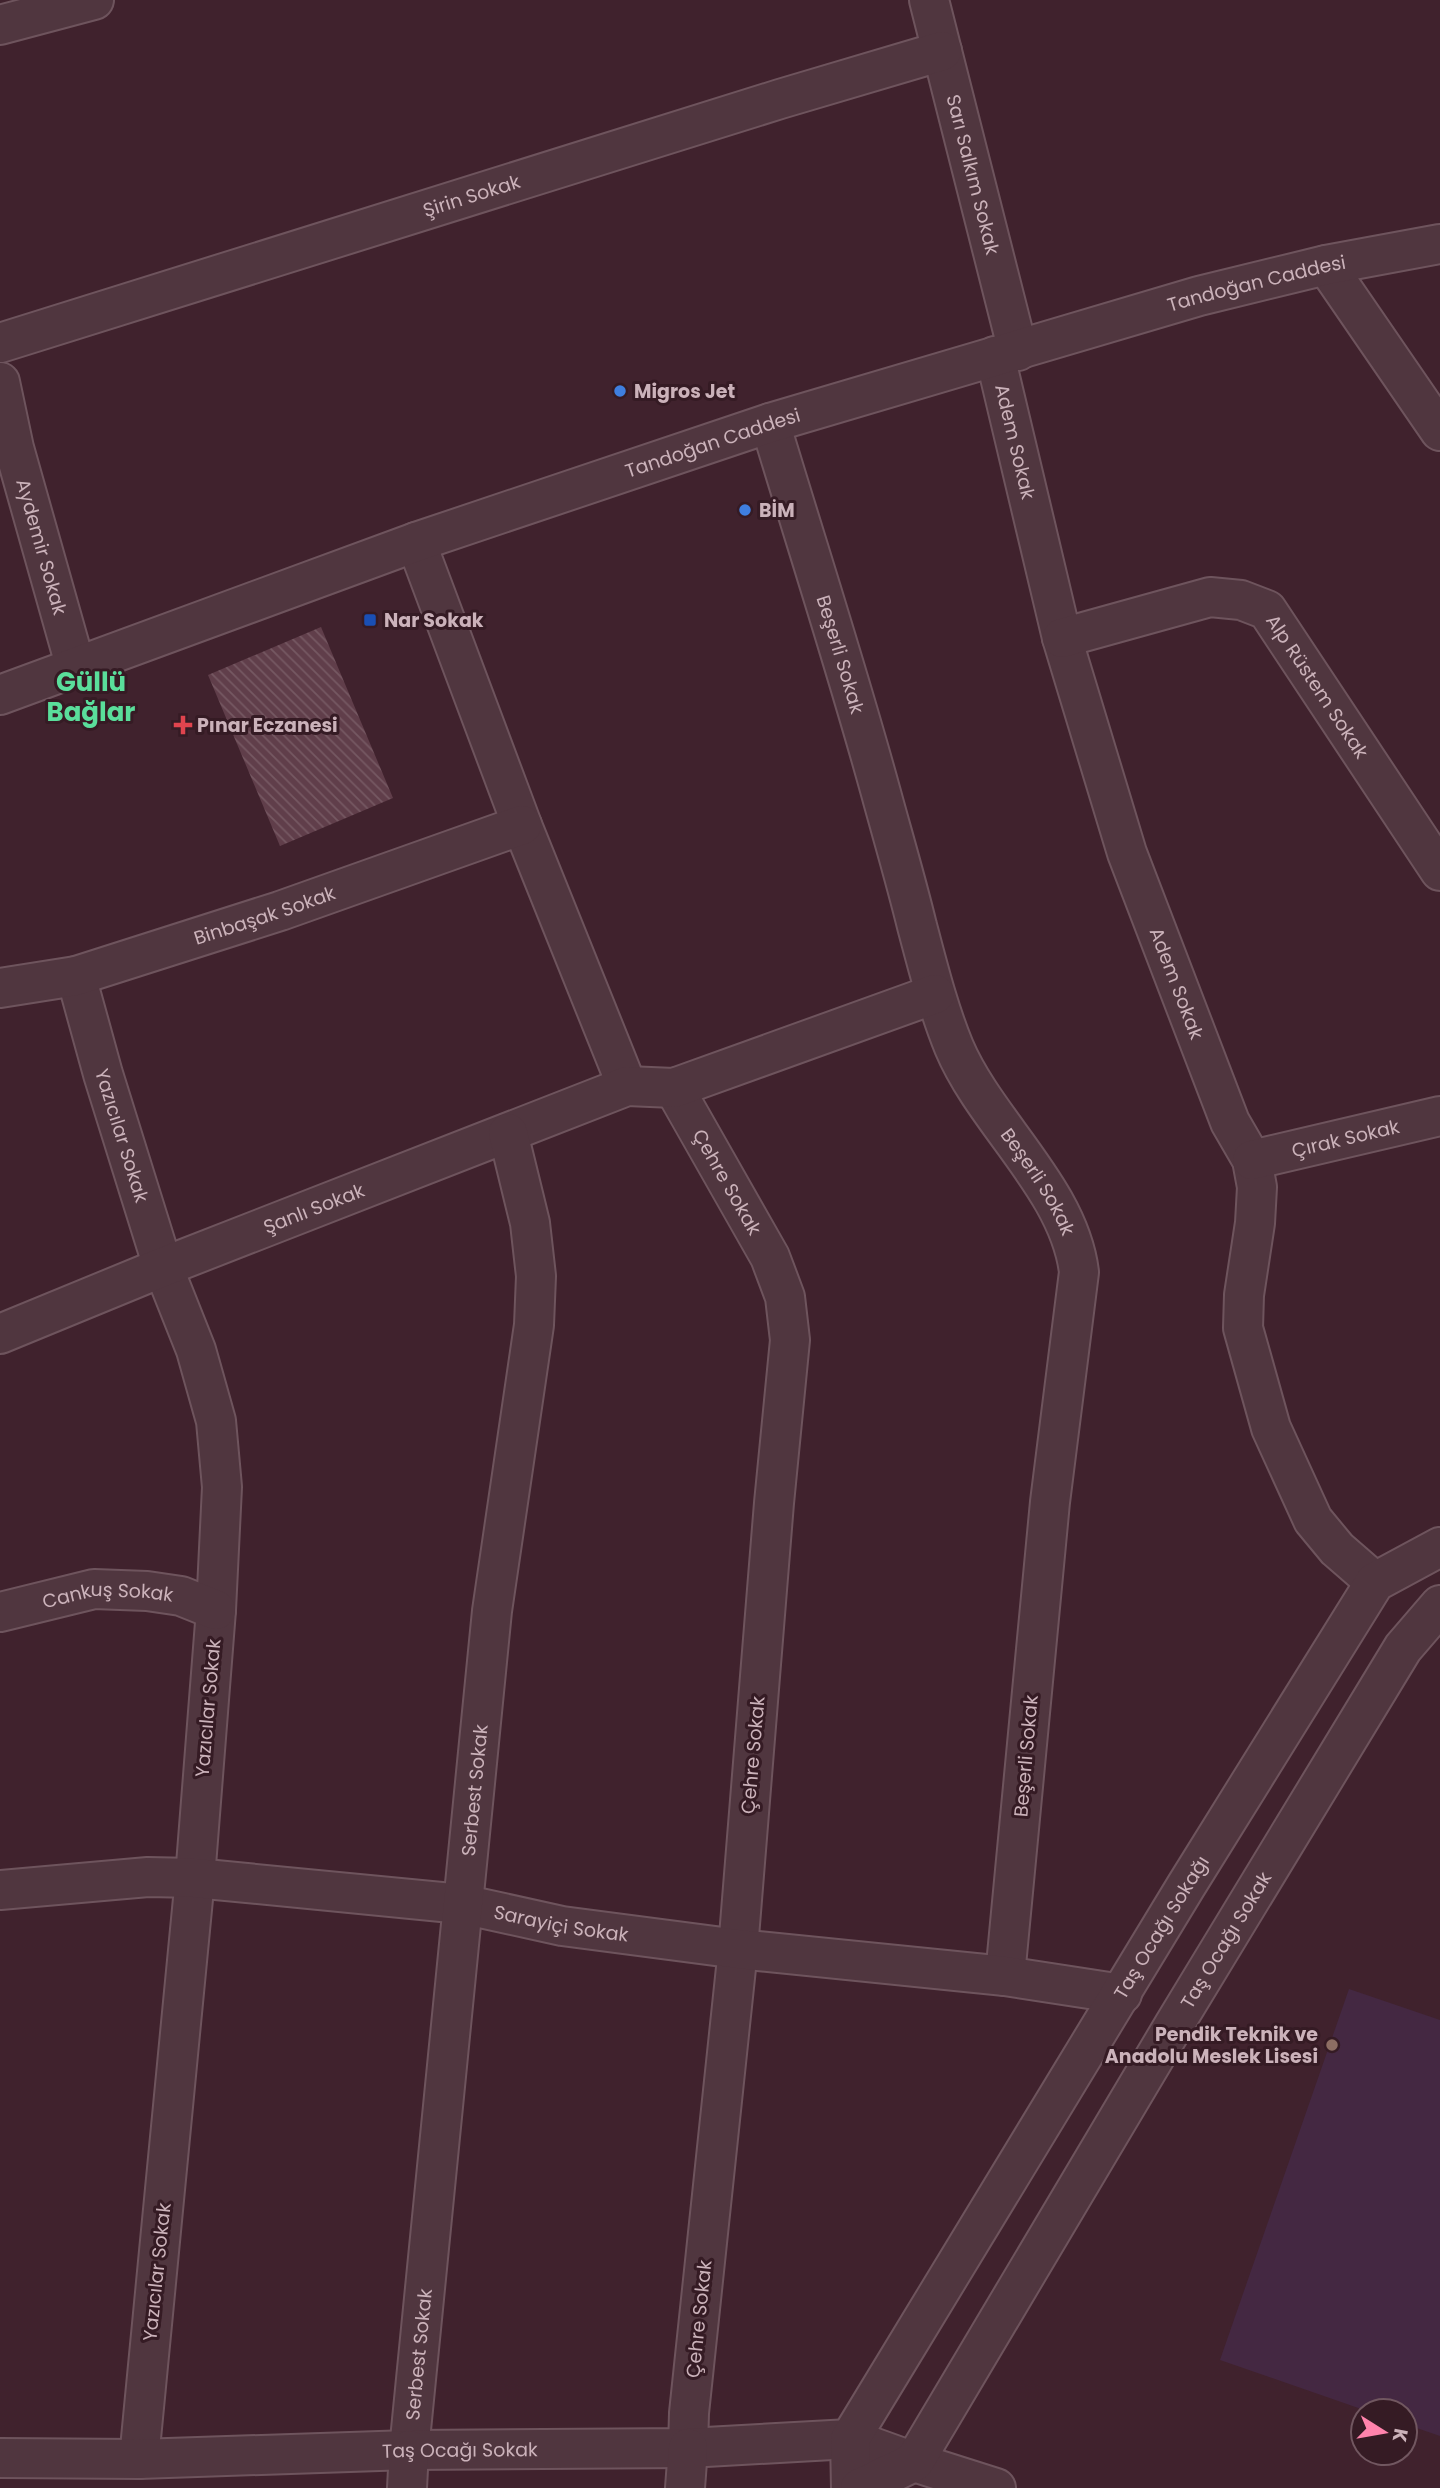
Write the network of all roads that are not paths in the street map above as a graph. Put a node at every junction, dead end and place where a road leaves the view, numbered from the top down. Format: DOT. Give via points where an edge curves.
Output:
graph roads {
  1 [pos="94,0"];
  2 [pos="929,0"];
  3 [pos="0,24"];
  4 [pos="942,51"];
  5 [pos="1440,244"];
  6 [pos="1326,265"];
  7 [pos="0,343"];
  8 [pos="1006,353"];
  9 [pos="0,382"];
  10 [pos="770,423"];
  11 [pos="1440,431"];
  12 [pos="416,542"];
  13 [pos="1062,638"];
  14 [pos="76,668"];
  15 [pos="0,695"];
  16 [pos="522,825"];
  17 [pos="1440,871"];
  18 [pos="76,976"];
  19 [pos="0,988"];
  20 [pos="935,994"];
  21 [pos="627,1086"];
  22 [pos="674,1088"];
  23 [pos="1440,1116"];
  24 [pos="508,1133"];
  25 [pos="1252,1160"];
  26 [pos="163,1267"];
  27 [pos="0,1334"];
  28 [pos="1440,1547"];
  29 [pos="1376,1582"];
  30 [pos="1440,1605"];
  31 [pos="216,1610"];
  32 [pos="0,1612"];
  33 [pos="195,1878"];
  34 [pos="0,1890"];
  35 [pos="462,1904"];
  36 [pos="738,1949"];
  37 [pos="1005,1976"];
  38 [pos="1122,1994"];
  39 [pos="1174,2025"];
  40 [pos="850,2438"];
  41 [pos="688,2448"];
  42 [pos="409,2451"];
  43 [pos="0,2458"];
  44 [pos="914,2462"];
  45 [pos="139,2473"];
  46 [pos="407,2488"];
  47 [pos="685,2488"];
  48 [pos="851,2488"];
  49 [pos="860,2488"];
  50 [pos="996,2488"];
  1 -- 3 [label="street"];
  2 -- 4 [label="street, Sarı Salkım Sokak"];
  4 -- 7 [label="street, Şirin Sokak"];
  4 -- 8 [label="street, Sarı Salkım Sokak"];
  5 -- 6 [label="street, Tandoğan Caddesi"];
  6 -- 8 [label="street, Tandoğan Caddesi" via="1199,296"];
  6 -- 11 [label="street"];
  8 -- 10 [label="street, Tandoğan Caddesi"];
  8 -- 13 [label="street, Adem Sokak"];
  9 -- 14 [label="street, Aydemir Sokak"];
  10 -- 12 [label="street, Tandoğan Caddesi"];
  10 -- 20 [label="street, Beşerli Sokak" via="870,754"];
  12 -- 14 [label="street, Tandoğan Caddesi"];
  12 -- 16 [label="street"];
  13 -- 17 [label="street, Alp Rüstem Sokak" via="1210,597 1241,600 1267,610"];
  13 -- 25 [label="street, Adem Sokak" via="1127,853 1230,1122"];
  14 -- 15 [label="street, Tandoğan Caddesi"];
  16 -- 18 [label="street, Binbaşak Sokak" via="280,911"];
  16 -- 21 [label="street"];
  18 -- 19 [label="street, Binbaşak Sokak"];
  18 -- 26 [label="street, Yazıcılar Sokak"];
  20 -- 22 [label="street"];
  20 -- 37 [label="street, Beşerli Sokak" via="955,1049 978,1092 1062,1218 1076,1249 1079,1272 1051,1502"];
  21 -- 22 [label="street"];
  21 -- 24 [label="street, Şanlı Sokak"];
  22 -- 36 [label="street, Çehre Sokak" via="770,1257 785,1297 790,1340"];
  23 -- 25 [label="street, Çırak Sokak"];
  24 -- 26 [label="street, Şanlı Sokak"];
  24 -- 35 [label="street, Serbest Sokak" via="530,1223 536,1276 534,1325 492,1611"];
  25 -- 29 [label="street, Adem Sokak" via="1256,1211 1243,1328 1255,1377 1271,1428 1313,1520 1337,1549"];
  26 -- 27 [label="street, Şanlı Sokak"];
  26 -- 31 [label="street, Yazıcılar Sokak" via="197,1350 216,1421 222,1487"];
  28 -- 29 [label="street, Taş Ocağı Sokağı"];
  29 -- 38 [label="street, Taş Ocağı Sokağı"];
  30 -- 39 [label="street, Taş Ocağı Sokak" via="1402,1648"];
  31 -- 32 [label="street, Cankuş Sokak" via="147,1591 94,1589"];
  31 -- 33 [label="street, Yazıcılar Sokak"];
  33 -- 34 [label="street, Sarayiçi Sokak" via="148,1877"];
  33 -- 35 [label="street, Sarayiçi Sokak"];
  33 -- 45 [label="street, Yazıcılar Sokak"];
  35 -- 36 [label="street, Sarayiçi Sokak" via="562,1926"];
  35 -- 42 [label="street, Serbest Sokak"];
  36 -- 37 [label="street, Sarayiçi Sokak"];
  36 -- 41 [label="street, Çehre Sokak"];
  37 -- 38 [label="street, Sarayiçi Sokak"];
  38 -- 39 [label="street"];
  38 -- 40 [label="street, Taş Ocağı Sokağı"];
  39 -- 44 [label="street, Taş Ocağı Sokak"];
  40 -- 41 [label="street, Taş Ocağı Sokak"];
  40 -- 44 [label="street, Taş Ocağı Sokak"];
  40 -- 48 [label="street"];
  41 -- 42 [label="street, Taş Ocağı Sokak"];
  41 -- 47 [label="street, Çehre Sokak"];
  42 -- 45 [label="street, Taş Ocağı Sokak"];
  42 -- 46 [label="street, Serbest Sokak"];
  43 -- 45 [label="street, Taş Ocağı Sokak"];
  44 -- 49 [label="street"];
  44 -- 50 [label="street"];
}
